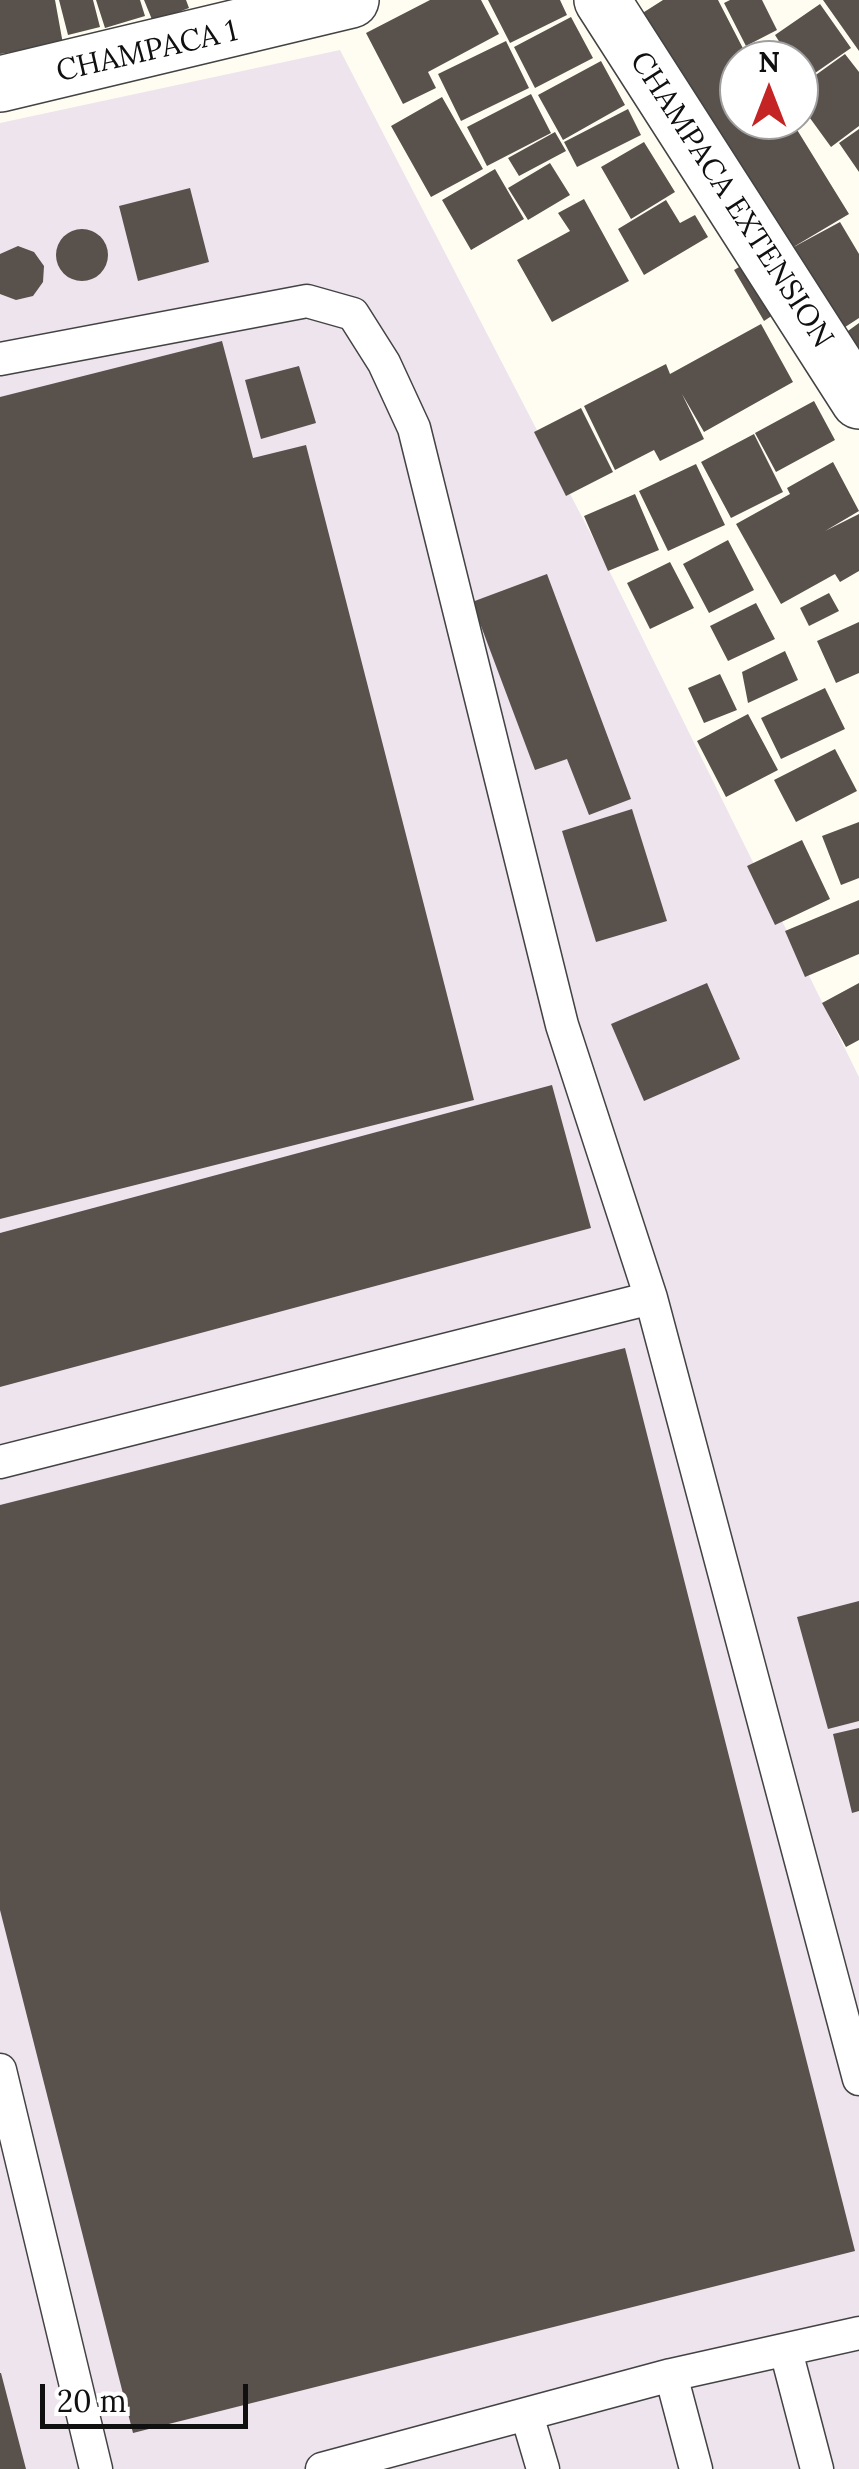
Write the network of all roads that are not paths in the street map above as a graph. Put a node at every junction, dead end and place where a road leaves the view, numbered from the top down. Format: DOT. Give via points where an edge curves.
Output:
graph roads {
  1 [pos="602,0"];
  2 [pos="342,2"];
  3 [pos="0,84"];
  4 [pos="0,359"];
  5 [pos="859,401"];
  6 [pos="651,1298"];
  7 [pos="0,1462"];
  8 [pos="0,2070"];
  9 [pos="859,2079"];
  10 [pos="859,2333"];
  11 [pos="786,2351"];
  12 [pos="671,2375"];
  13 [pos="527,2415"];
  14 [pos="96,2469"];
  15 [pos="322,2469"];
  16 [pos="543,2469"];
  17 [pos="696,2469"];
  18 [pos="817,2469"];
  1 -- 5 [label="street, CHAMPACA EXTENSION"];
  2 -- 3 [label="street, CHAMPACA 1"];
  4 -- 6 [label="lane" via="307,301 353,314 414,428 562,1025"];
  6 -- 7 [label="lane"];
  6 -- 9 [label="lane"];
  8 -- 14 [label="lane"];
  10 -- 11 [label="lane"];
  11 -- 12 [label="lane"];
  11 -- 18 [label="lane"];
  12 -- 13 [label="lane"];
  12 -- 17 [label="lane"];
  13 -- 15 [label="lane"];
  13 -- 16 [label="lane"];
}
